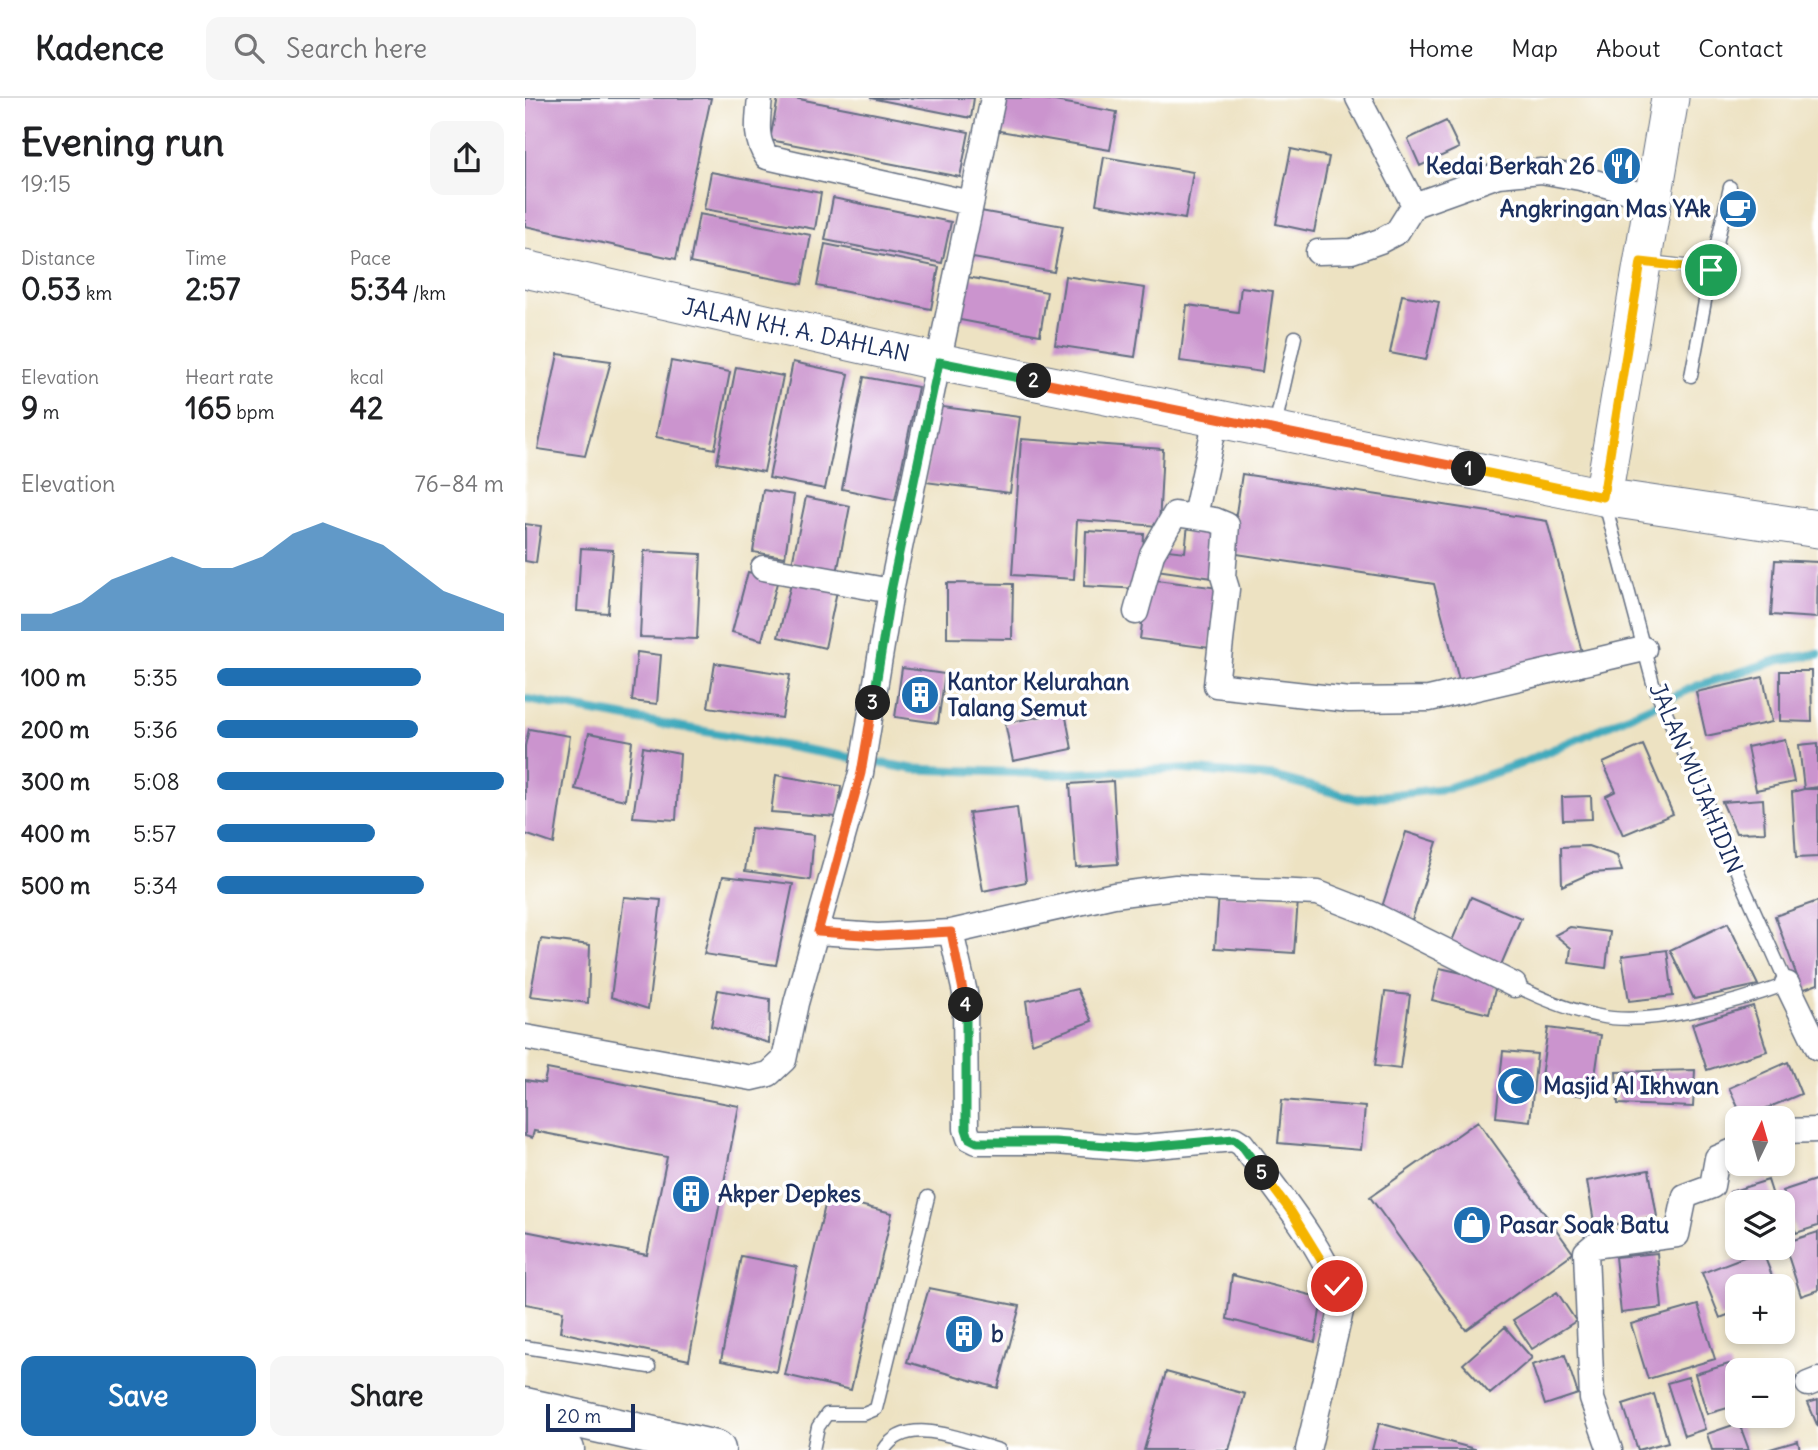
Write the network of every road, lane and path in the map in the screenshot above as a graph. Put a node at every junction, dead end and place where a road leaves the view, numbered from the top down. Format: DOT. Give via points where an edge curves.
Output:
graph roads {
  1 [pos="760,98"];
  2 [pos="993,98"];
  3 [pos="1358,98"];
  4 [pos="1670,98"];
  5 [pos="1730,187"];
  6 [pos="1653,198"];
  7 [pos="970,203"];
  8 [pos="1414,205"];
  9 [pos="1318,252"];
  10 [pos="1641,262"];
  11 [pos="525,269"];
  12 [pos="1711,270"];
  13 [pos="1295,337"];
  14 [pos="939,362"];
  15 [pos="1691,376"];
  16 [pos="1216,418"];
  17 [pos="1274,429"];
  18 [pos="1603,497"];
  19 [pos="1195,516"];
  20 [pos="1818,529"];
  21 [pos="763,568"];
  22 [pos="891,591"];
  23 [pos="1136,612"];
  24 [pos="1644,649"];
  25 [pos="818,932"];
  26 [pos="951,932"];
  27 [pos="1787,984"];
  28 [pos="1514,985"];
  29 [pos="525,1037"];
  30 [pos="1818,1048"];
  31 [pos="1818,1130"];
  32 [pos="1795,1131"];
  33 [pos="1725,1155"];
  34 [pos="928,1197"];
  35 [pos="525,1348"];
  36 [pos="649,1367"];
  37 [pos="538,1432"];
  38 [pos="701,1448"];
  39 [pos="813,1450"];
  40 [pos="884,1450"];
  41 [pos="999,1450"];
  42 [pos="1308,1450"];
  43 [pos="1610,1450"];
  1 -- 7 [label="street" via="757,127 767,157"];
  2 -- 7 [label="street"];
  3 -- 8 [label="street"];
  4 -- 6 [label="street"];
  5 -- 12 [label="lane"];
  6 -- 8 [label="street" via="1541,171 1498,175"];
  6 -- 10 [label="street"];
  7 -- 14 [label="street"];
  8 -- 9 [label="street" via="1397,232 1380,241 1352,251"];
  10 -- 12 [label="lane"];
  10 -- 18 [label="street"];
  11 -- 14 [label="street, JALAN KH. A. DAHLAN"];
  12 -- 15 [label="lane"];
  13 -- 17 [label="lane"];
  14 -- 16 [label="street, JALAN KH. A. DAHLAN"];
  14 -- 22 [label="street"];
  16 -- 17 [label="street, JALAN KH. A. DAHLAN"];
  16 -- 19 [label="street"];
  17 -- 18 [label="street, JALAN KH. A. DAHLAN"];
  18 -- 20 [label="street, JALAN KH. A. DAHLAN"];
  18 -- 24 [label="lane, JALAN MUJAHIDIN"];
  19 -- 23 [label="street" via="1175,513 1152,554"];
  19 -- 24 [label="street" via="1227,526 1223,576 1227,589 1216,685 1349,700 1429,699"];
  21 -- 22 [label="street"];
  22 -- 25 [label="street" via="861,773"];
  24 -- 27 [label="lane, JALAN MUJAHIDIN" via="1675,736"];
  25 -- 26 [label="street" via="878,936"];
  25 -- 29 [label="street" via="784,1060 769,1074 752,1078"];
  26 -- 28 [label="street" via="1114,895 1176,887 1318,892"];
  26 -- 42 [label="street" via="965,993 969,1138 977,1142 1134,1148 1234,1139 1292,1213 1337,1286 1342,1307"];
  27 -- 28 [label="lane" via="1741,1001 1621,1019 1556,1006"];
  27 -- 30 [label="street, JALAN MUJAHIDIN"];
  31 -- 32 [label="street"];
  33 -- 43 [label="street" via="1717,1158 1712,1186 1685,1196 1677,1235 1587,1249 1592,1399"];
  34 -- 39 [label="lane" via="876,1409 864,1414 827,1414 818,1427"];
  35 -- 36 [label="lane"];
  37 -- 38 [label="main road"];
  40 -- 41 [label="lane" via="900,1432 916,1430"];
}
